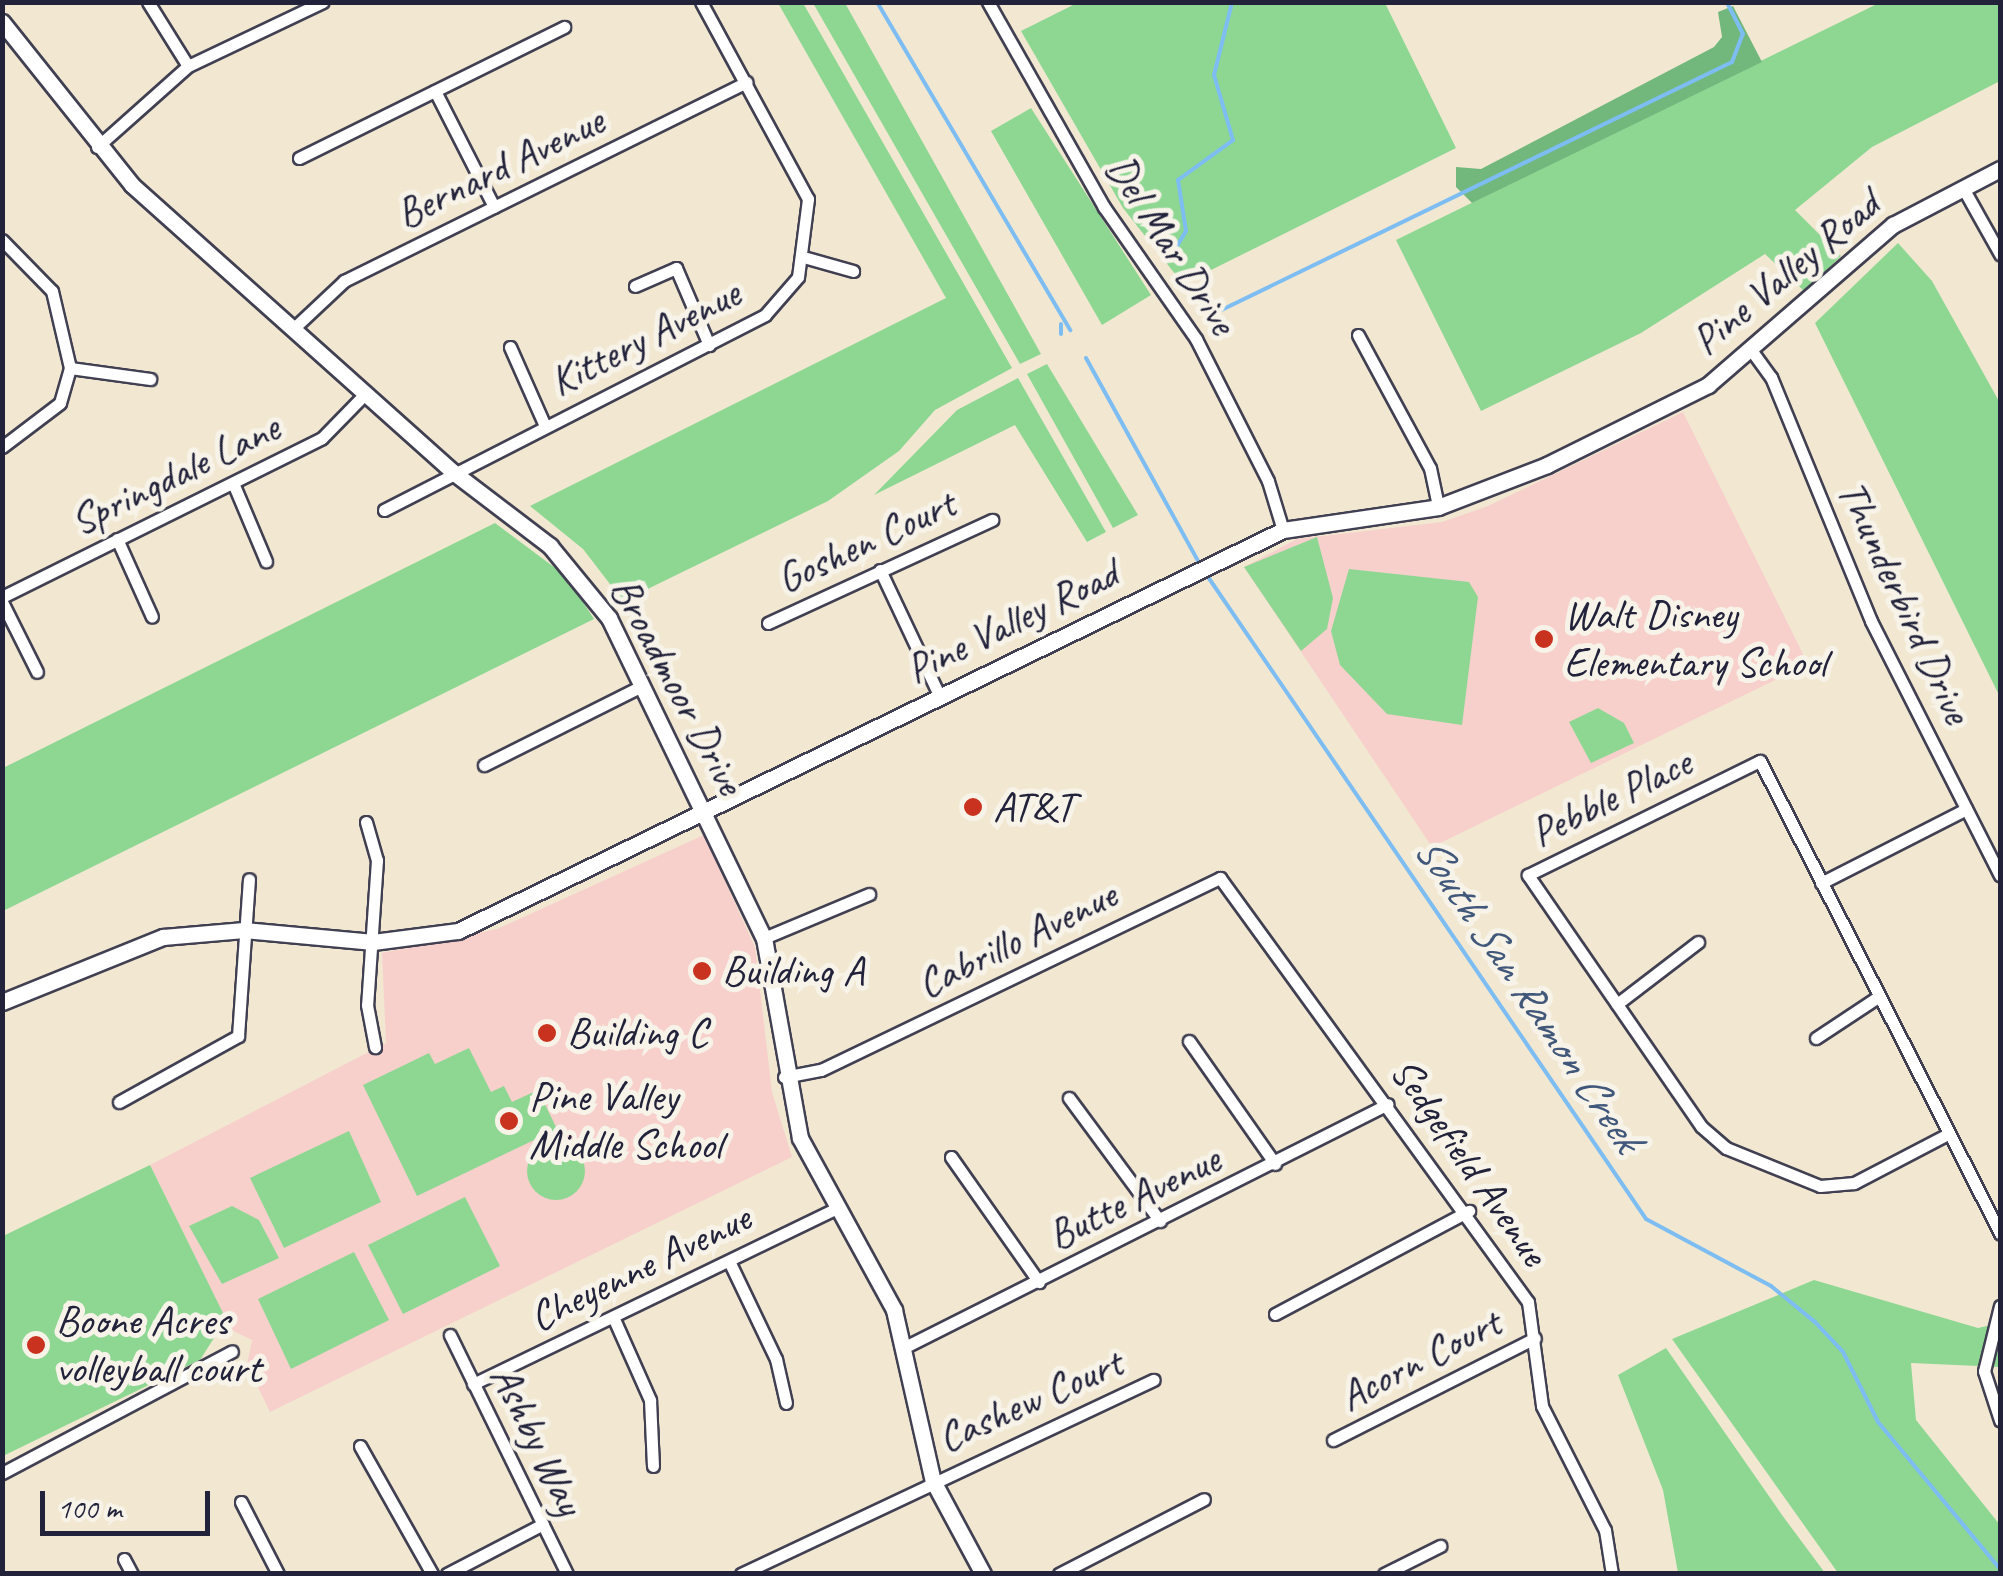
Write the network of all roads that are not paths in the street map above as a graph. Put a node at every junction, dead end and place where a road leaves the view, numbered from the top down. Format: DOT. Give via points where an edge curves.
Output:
graph roads {
  1 [pos="148,2"];
  2 [pos="322,2"];
  3 [pos="701,2"];
  4 [pos="988,2"];
  5 [pos="302,7"];
  6 [pos="2,22"];
  7 [pos="564,27"];
  8 [pos="188,66"];
  9 [pos="746,82"];
  10 [pos="435,92"];
  11 [pos="97,147"];
  12 [pos="299,158"];
  13 [pos="2000,169"];
  14 [pos="1963,188"];
  15 [pos="494,207"];
  16 [pos="2,240"];
  17 [pos="2000,254"];
  18 [pos="807,258"];
  19 [pos="853,271"];
  20 [pos="635,286"];
  21 [pos="294,328"];
  22 [pos="1358,335"];
  23 [pos="709,346"];
  24 [pos="510,347"];
  25 [pos="1754,354"];
  26 [pos="70,368"];
  27 [pos="150,379"];
  28 [pos="364,394"];
  29 [pos="545,426"];
  30 [pos="2,447"];
  31 [pos="453,472"];
  32 [pos="233,483"];
  33 [pos="1438,507"];
  34 [pos="384,510"];
  35 [pos="992,520"];
  36 [pos="1282,530"];
  37 [pos="117,539"];
  38 [pos="266,561"];
  39 [pos="880,570"];
  40 [pos="2,600"];
  41 [pos="152,618"];
  42 [pos="768,623"];
  43 [pos="36,672"];
  44 [pos="642,686"];
  45 [pos="940,697"];
  46 [pos="484,765"];
  47 [pos="1966,809"];
  48 [pos="704,813"];
  49 [pos="366,822"];
  50 [pos="2000,875"];
  51 [pos="1220,878"];
  52 [pos="249,879"];
  53 [pos="1821,882"];
  54 [pos="868,894"];
  55 [pos="244,930"];
  56 [pos="764,938"];
  57 [pos="373,942"];
  58 [pos="1698,942"];
  59 [pos="1878,997"];
  60 [pos="2,1002"];
  61 [pos="1617,1004"];
  62 [pos="1816,1038"];
  63 [pos="1189,1041"];
  64 [pos="376,1047"];
  65 [pos="784,1076"];
  66 [pos="1069,1098"];
  67 [pos="119,1102"];
  68 [pos="1388,1104"];
  69 [pos="1946,1135"];
  70 [pos="951,1156"];
  71 [pos="1274,1164"];
  72 [pos="835,1208"];
  73 [pos="1469,1211"];
  74 [pos="1160,1221"];
  75 [pos="2000,1233"];
  76 [pos="729,1262"];
  77 [pos="1039,1282"];
  78 [pos="2000,1306"];
  79 [pos="1276,1314"];
  80 [pos="614,1319"];
  81 [pos="450,1336"];
  82 [pos="1536,1338"];
  83 [pos="907,1346"];
  84 [pos="232,1351"];
  85 [pos="1154,1380"];
  86 [pos="472,1384"];
  87 [pos="786,1404"];
  88 [pos="2000,1420"];
  89 [pos="1333,1440"];
  90 [pos="360,1446"];
  91 [pos="653,1466"];
  92 [pos="2,1473"];
  93 [pos="932,1481"];
  94 [pos="1204,1500"];
  95 [pos="241,1502"];
  96 [pos="543,1524"];
  97 [pos="1440,1546"];
  98 [pos="124,1560"];
  99 [pos="132,1574"];
  100 [pos="278,1574"];
  101 [pos="432,1574"];
  102 [pos="447,1574"];
  103 [pos="567,1574"];
  104 [pos="741,1574"];
  105 [pos="983,1574"];
  106 [pos="1059,1574"];
  107 [pos="1384,1574"];
  108 [pos="1612,1574"];
  1 -- 8 [label="street"];
  2 -- 5 [label="street"];
  3 -- 9 [label="street"];
  4 -- 36 [label="street, Del Mar Drive" via="1104,206 1196,338 1268,481"];
  5 -- 8 [label="street"];
  6 -- 11 [label="street, Broadmoor Drive"];
  7 -- 10 [label="street"];
  8 -- 11 [label="street"];
  9 -- 15 [label="street, Bernard Avenue"];
  9 -- 18 [label="street" via="808,200"];
  10 -- 12 [label="street"];
  10 -- 15 [label="street"];
  11 -- 21 [label="street, Broadmoor Drive"];
  13 -- 14 [label="street, Pine Valley Road"];
  14 -- 17 [label="street"];
  14 -- 25 [label="street, Pine Valley Road" via="1893,224"];
  15 -- 21 [label="street, Bernard Avenue" via="344,282"];
  16 -- 26 [label="street" via="52,291"];
  18 -- 19 [label="street"];
  18 -- 23 [label="street, Kittery Avenue" via="765,315"];
  20 -- 23 [label="street" via="676,268"];
  21 -- 28 [label="street, Broadmoor Drive"];
  22 -- 33 [label="street" via="1430,468"];
  23 -- 29 [label="street, Kittery Avenue"];
  24 -- 29 [label="street"];
  25 -- 33 [label="street, Pine Valley Road" via="1548,465"];
  25 -- 47 [label="street, Thunderbird Drive"];
  26 -- 27 [label="street"];
  26 -- 30 [label="street" via="60,403"];
  28 -- 31 [label="street, Broadmoor Drive"];
  28 -- 32 [label="street, Springdale Lane" via="322,438"];
  29 -- 31 [label="street, Kittery Avenue"];
  31 -- 34 [label="street, Kittery Avenue"];
  31 -- 44 [label="street, Broadmoor Drive" via="584,582"];
  32 -- 37 [label="street, Springdale Lane"];
  32 -- 38 [label="street"];
  33 -- 36 [label="street, Pine Valley Road"];
  35 -- 39 [label="street, Goshen Court"];
  36 -- 45 [label="street, Pine Valley Road"];
  37 -- 40 [label="street, Springdale Lane"];
  37 -- 41 [label="street"];
  39 -- 42 [label="street, Goshen Court"];
  39 -- 45 [label="street"];
  40 -- 43 [label="street"];
  44 -- 46 [label="street"];
  44 -- 48 [label="street, Broadmoor Drive"];
  45 -- 48 [label="street, Pine Valley Road"];
  47 -- 50 [label="street, Thunderbird Drive"];
  47 -- 53 [label="street"];
  48 -- 56 [label="street, Broadmoor Drive"];
  48 -- 57 [label="street, Pine Valley Road" via="458,931"];
  49 -- 57 [label="street" via="376,860"];
  51 -- 65 [label="street, Cabrillo Avenue" via="821,1070"];
  51 -- 68 [label="street, Sedgefield Avenue"];
  52 -- 55 [label="street"];
  53 -- 59 [label="street, Pebble Place"];
  53 -- 61 [label="street, Pebble Place" via="1760,761 1528,875"];
  54 -- 56 [label="street"];
  55 -- 57 [label="street, Pine Valley Road"];
  55 -- 60 [label="street, Pine Valley Road" via="124,947"];
  55 -- 67 [label="street" via="232,1044"];
  56 -- 65 [label="street, Broadmoor Drive"];
  57 -- 64 [label="street" via="367,1005"];
  58 -- 61 [label="street"];
  59 -- 62 [label="street"];
  59 -- 69 [label="street, Pebble Place"];
  61 -- 69 [label="street, Pebble Place" via="1701,1126 1790,1182 1854,1183"];
  63 -- 71 [label="street"];
  65 -- 72 [label="street, Broadmoor Drive" via="800,1138"];
  66 -- 74 [label="street"];
  68 -- 71 [label="street, Butte Avenue"];
  68 -- 73 [label="street, Sedgefield Avenue"];
  69 -- 75 [label="street, Pebble Place"];
  70 -- 77 [label="street"];
  71 -- 74 [label="street, Butte Avenue"];
  72 -- 76 [label="street, Cheyenne Avenue"];
  72 -- 83 [label="street, Broadmoor Drive" via="880,1278"];
  73 -- 79 [label="street"];
  73 -- 82 [label="street, Sedgefield Avenue" via="1528,1302"];
  74 -- 77 [label="street, Butte Avenue"];
  76 -- 80 [label="street, Cheyenne Avenue"];
  76 -- 87 [label="street" via="776,1359"];
  77 -- 83 [label="street, Butte Avenue"];
  78 -- 88 [label="street" via="1984,1371"];
  80 -- 86 [label="street, Cheyenne Avenue"];
  80 -- 91 [label="street" via="650,1400"];
  81 -- 86 [label="street, Ashby Way"];
  82 -- 89 [label="street, Acorn Court"];
  82 -- 108 [label="street, Sedgefield Avenue" via="1542,1406 1605,1530"];
  83 -- 93 [label="street, Broadmoor Drive"];
  84 -- 92 [label="street"];
  85 -- 93 [label="street, Cashew Court"];
  86 -- 96 [label="street, Ashby Way"];
  90 -- 101 [label="street"];
  93 -- 104 [label="street, Cashew Court"];
  93 -- 105 [label="street, Broadmoor Drive"];
  94 -- 106 [label="street"];
  95 -- 100 [label="street"];
  96 -- 102 [label="street"];
  96 -- 103 [label="street, Ashby Way"];
  97 -- 107 [label="street"];
  98 -- 99 [label="street"];
}
